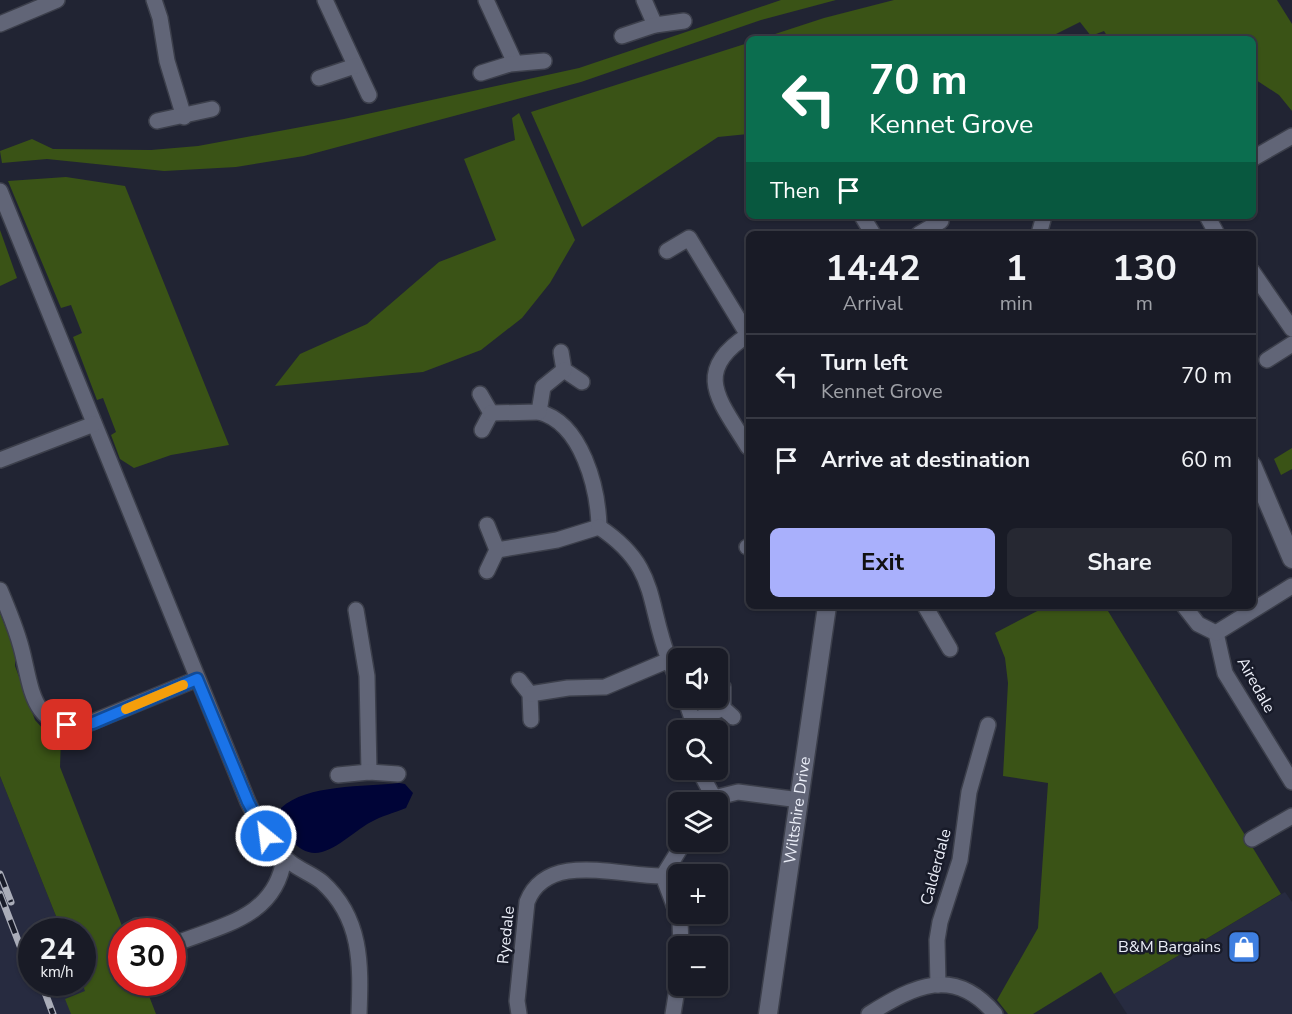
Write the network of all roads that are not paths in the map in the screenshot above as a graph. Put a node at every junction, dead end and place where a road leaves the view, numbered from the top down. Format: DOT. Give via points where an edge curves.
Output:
graph roads {
  1 [pos="57,0"];
  2 [pos="154,0"];
  3 [pos="325,0"];
  4 [pos="486,0"];
  5 [pos="644,0"];
  6 [pos="684,21"];
  7 [pos="0,24"];
  8 [pos="655,26"];
  9 [pos="622,36"];
  10 [pos="544,61"];
  11 [pos="515,63"];
  12 [pos="355,66"];
  13 [pos="482,73"];
  14 [pos="319,78"];
  15 [pos="369,95"];
  16 [pos="212,109"];
  17 [pos="184,117"];
  18 [pos="157,121"];
  19 [pos="1292,136"];
  20 [pos="1256,157"];
  21 [pos="0,190"];
  22 [pos="941,221"];
  23 [pos="924,231"];
  24 [pos="667,251"];
  25 [pos="1256,278"];
  26 [pos="1292,328"];
  27 [pos="746,332"];
  28 [pos="746,337"];
  29 [pos="1292,344"];
  30 [pos="561,352"];
  31 [pos="1267,360"];
  32 [pos="564,370"];
  33 [pos="582,382"];
  34 [pos="480,394"];
  35 [pos="539,412"];
  36 [pos="490,413"];
  37 [pos="94,424"];
  38 [pos="483,430"];
  39 [pos="746,444"];
  40 [pos="0,460"];
  41 [pos="1256,474"];
  42 [pos="487,525"];
  43 [pos="599,527"];
  44 [pos="497,550"];
  45 [pos="1292,559"];
  46 [pos="487,571"];
  47 [pos="1292,586"];
  48 [pos="0,590"];
  49 [pos="1256,608"];
  50 [pos="827,609"];
  51 [pos="927,609"];
  52 [pos="1186,609"];
  53 [pos="1255,609"];
  54 [pos="356,610"];
  55 [pos="1216,633"];
  56 [pos="950,649"];
  57 [pos="668,657"];
  58 [pos="668,660"];
  59 [pos="197,679"];
  60 [pos="519,680"];
  61 [pos="530,694"];
  62 [pos="727,708"];
  63 [pos="531,720"];
  64 [pos="709,720"];
  65 [pos="988,725"];
  66 [pos="369,772"];
  67 [pos="398,774"];
  68 [pos="338,775"];
  69 [pos="1292,782"];
  70 [pos="728,795"];
  71 [pos="800,800"];
  72 [pos="1292,816"];
  73 [pos="1252,839"];
  74 [pos="678,852"];
  75 [pos="284,858"];
  76 [pos="663,876"];
  77 [pos="680,936"];
  78 [pos="186,939"];
  79 [pos="938,985"];
  80 [pos="676,996"];
  81 [pos="359,1014"];
  82 [pos="519,1014"];
  83 [pos="673,1014"];
  84 [pos="768,1014"];
  85 [pos="869,1014"];
  86 [pos="995,1014"];
  1 -- 7 [label="street"];
  2 -- 17 [label="street"];
  3 -- 12 [label="street"];
  4 -- 11 [label="street"];
  5 -- 8 [label="street"];
  6 -- 8 [label="street"];
  8 -- 9 [label="street"];
  10 -- 11 [label="street"];
  11 -- 13 [label="street"];
  12 -- 14 [label="street"];
  12 -- 15 [label="street"];
  16 -- 17 [label="street"];
  17 -- 18 [label="street"];
  19 -- 20 [label="street"];
  21 -- 37 [label="street"];
  22 -- 23 [label="street"];
  24 -- 27 [label="street" via="689,238"];
  25 -- 26 [label="street"];
  28 -- 39 [label="street" via="723,354 715,377 720,400"];
  29 -- 31 [label="street"];
  30 -- 32 [label="street"];
  32 -- 33 [label="street"];
  32 -- 35 [label="street" via="543,387"];
  34 -- 36 [label="street"];
  35 -- 36 [label="street"];
  35 -- 43 [label="street" via="555,417 571,433 592,482"];
  36 -- 38 [label="street"];
  37 -- 40 [label="street"];
  37 -- 59 [label="street"];
  41 -- 45 [label="street"];
  42 -- 44 [label="street"];
  43 -- 44 [label="street" via="557,540"];
  43 -- 57 [label="street" via="630,552 641,567"];
  44 -- 46 [label="street"];
  47 -- 49 [label="street"];
  48 -- 59 [label="street" via="21,645 33,698 51,719 77,726 93,723"];
  50 -- 71 [label="street, Wiltshire Drive"];
  51 -- 56 [label="street"];
  52 -- 55 [label="street" via="1198,624"];
  53 -- 55 [label="street"];
  54 -- 66 [label="street" via="368,686"];
  55 -- 69 [label="street, Airedale" via="1225,673"];
  58 -- 61 [label="street" via="605,687"];
  59 -- 75 [label="street" via="248,802 266,836"];
  60 -- 61 [label="street"];
  61 -- 63 [label="street"];
  62 -- 64 [label="street" via="728,712"];
  65 -- 79 [label="street, Calderdale" via="969,792 960,860 940,922"];
  66 -- 67 [label="street"];
  66 -- 68 [label="street"];
  70 -- 71 [label="street" via="738,792"];
  71 -- 84 [label="street, Wiltshire Drive"];
  72 -- 73 [label="street"];
  74 -- 76 [label="street"];
  75 -- 78 [label="street" via="280,880 263,905"];
  75 -- 81 [label="street" via="320,881 346,911 360,954"];
  76 -- 77 [label="street" via="678,915"];
  76 -- 82 [label="street, Ryedale" via="574,869 550,876 535,887 524,917"];
  79 -- 85 [label="street" via="914,988"];
  79 -- 86 [label="street" via="974,994"];
  80 -- 83 [label="street"];
}
